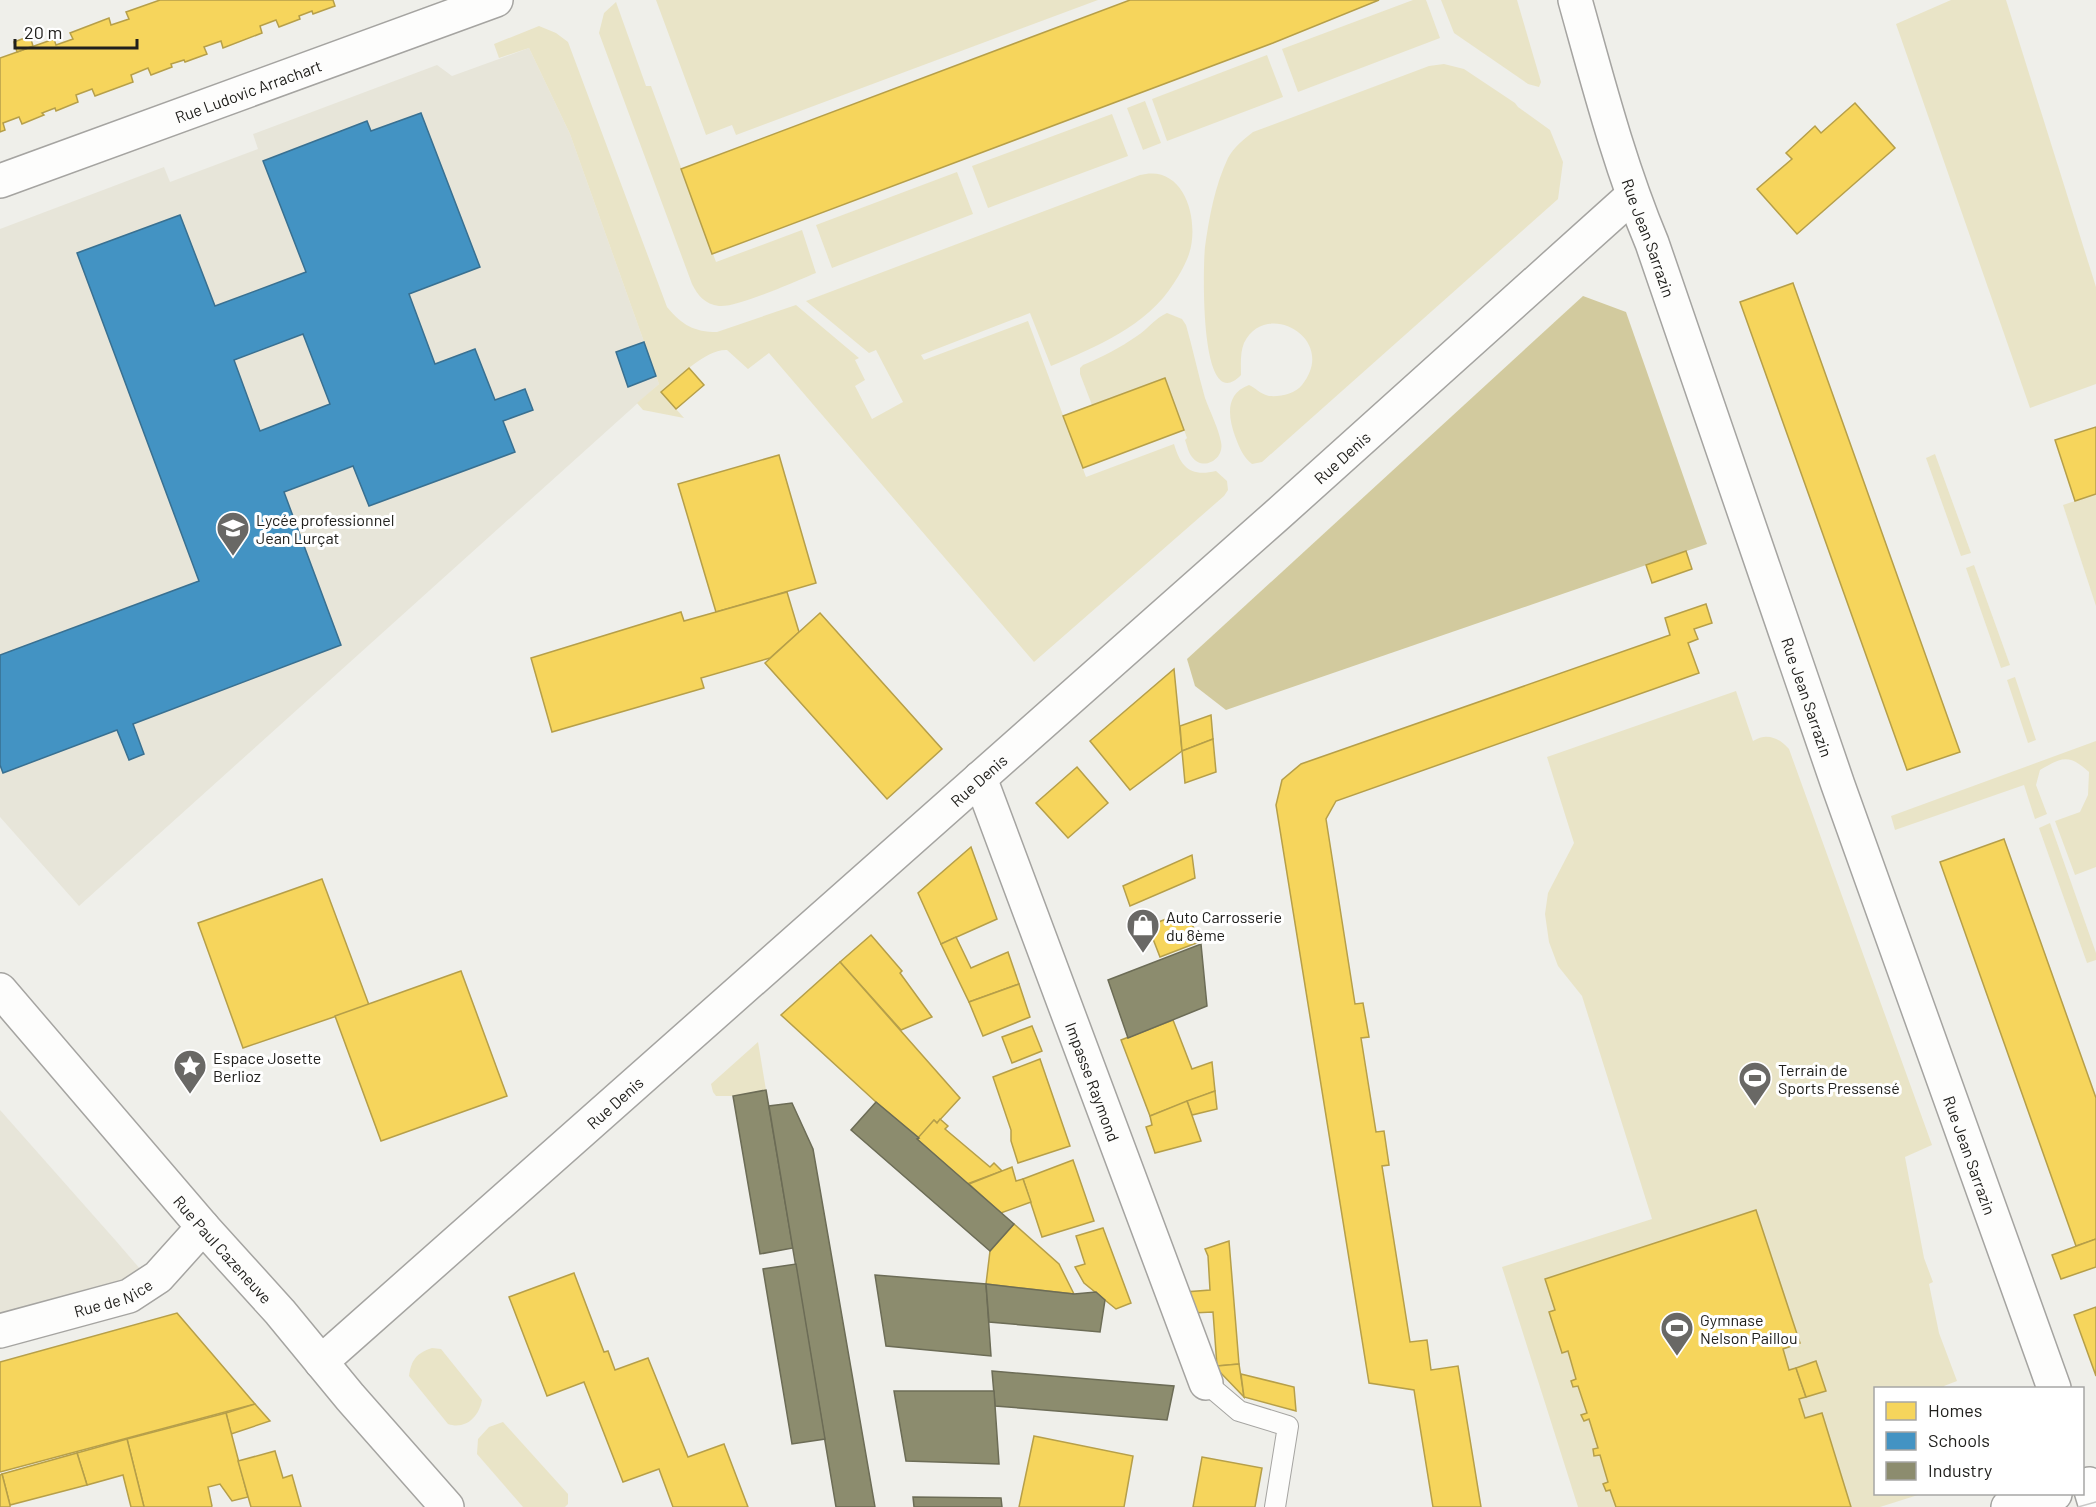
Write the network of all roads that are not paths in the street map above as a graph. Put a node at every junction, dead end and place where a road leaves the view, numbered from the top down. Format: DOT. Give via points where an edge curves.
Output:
graph roads {
  1 [pos="496,0"];
  2 [pos="1575,0"];
  3 [pos="448,8"];
  4 [pos="0,181"];
  5 [pos="1632,196"];
  6 [pos="980,778"];
  7 [pos="0,990"];
  8 [pos="203,1227"];
  9 [pos="0,1331"];
  10 [pos="321,1362"];
  11 [pos="1206,1383"];
  12 [pos="2053,1387"];
  13 [pos="2051,1495"];
  14 [pos="438,1504"];
  15 [pos="1275,1507"];
  16 [pos="2008,1507"];
  1 -- 3 [label="street, Rue Ludovic Arrachart"];
  2 -- 5 [label="street, Rue Jean Sarrazin"];
  3 -- 4 [label="street, Rue Ludovic Arrachart"];
  5 -- 6 [label="street, Rue Denis"];
  5 -- 12 [label="street, Rue Jean Sarrazin" via="1652,243 1842,796"];
  6 -- 10 [label="street, Rue Denis"];
  6 -- 11 [label="street, Impasse Raymond"];
  7 -- 8 [label="street, Rue Paul Cazeneuve"];
  8 -- 9 [label="street, Rue de Nice" via="158,1277 129,1296"];
  8 -- 10 [label="street, Rue Paul Cazeneuve"];
  10 -- 14 [label="street, Rue Paul Cazeneuve"];
  11 -- 15 [label="lane" via="1239,1411 1288,1426"];
  13 -- 16 [label="street"];
}
